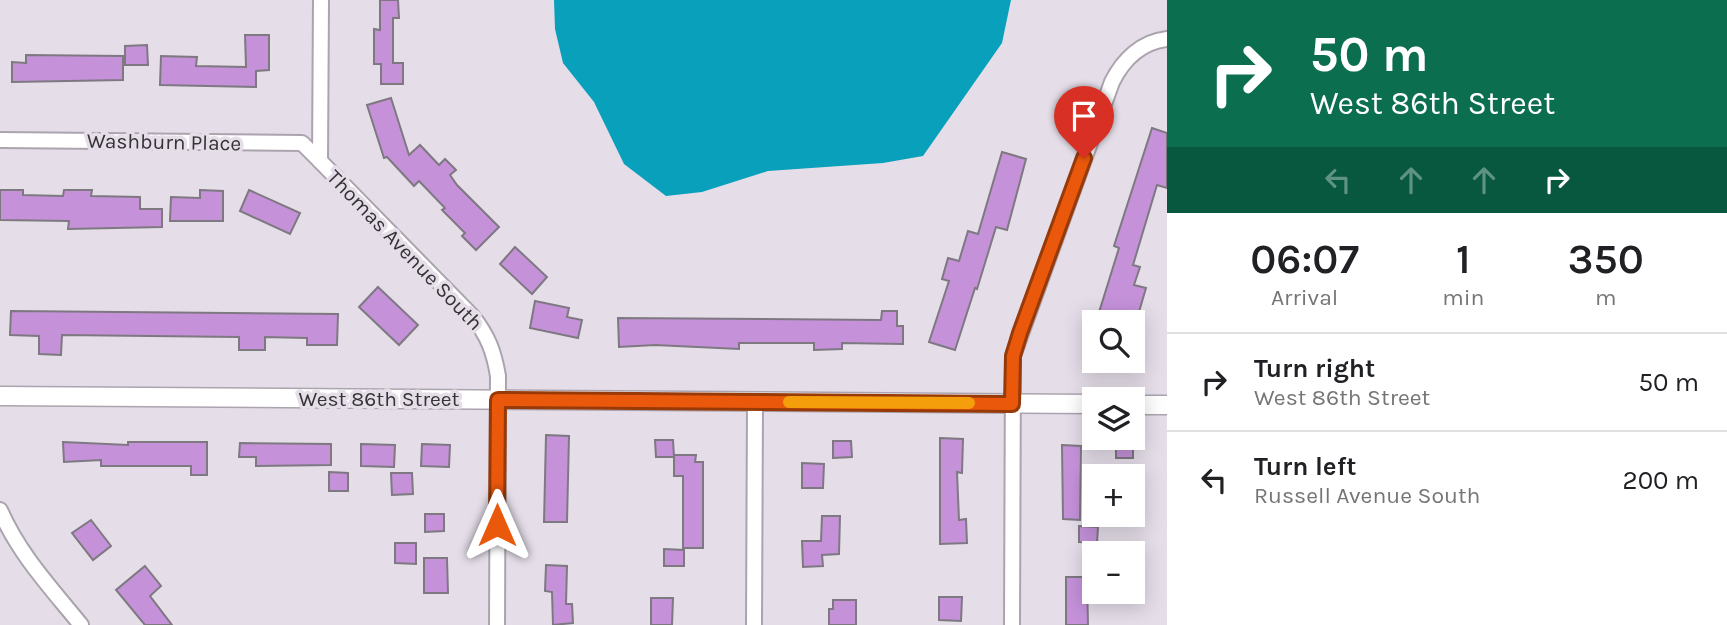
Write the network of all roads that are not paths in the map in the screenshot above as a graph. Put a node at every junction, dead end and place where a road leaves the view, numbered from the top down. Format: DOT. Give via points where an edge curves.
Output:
graph roads {
  1 [pos="321,0"];
  2 [pos="1167,39"];
  3 [pos="0,140"];
  4 [pos="320,162"];
  5 [pos="0,396"];
  6 [pos="498,400"];
  7 [pos="755,402"];
  8 [pos="1012,404"];
  9 [pos="1082,404"];
  10 [pos="1145,405"];
  11 [pos="1167,405"];
  12 [pos="0,510"];
  13 [pos="81,625"];
  14 [pos="497,625"];
  15 [pos="754,625"];
  16 [pos="1013,625"];
  1 -- 4 [label="street, Thomas Avenue South"];
  2 -- 8 [label="street" via="1138,50 1121,64 1112,82 1020,333 1013,356"];
  3 -- 4 [label="street, Washburn Place" via="302,143"];
  4 -- 6 [label="street, Thomas Avenue South" via="487,334 495,355"];
  5 -- 6 [label="street, West 86th Street"];
  6 -- 7 [label="street, West 86th Street"];
  6 -- 14 [label="street, Thomas Avenue South"];
  7 -- 8 [label="street, West 86th Street"];
  7 -- 15 [label="street"];
  8 -- 9 [label="street, West 86th Street"];
  8 -- 16 [label="street"];
  10 -- 11 [label="street"];
  12 -- 13 [label="street" via="10,533"];
}
